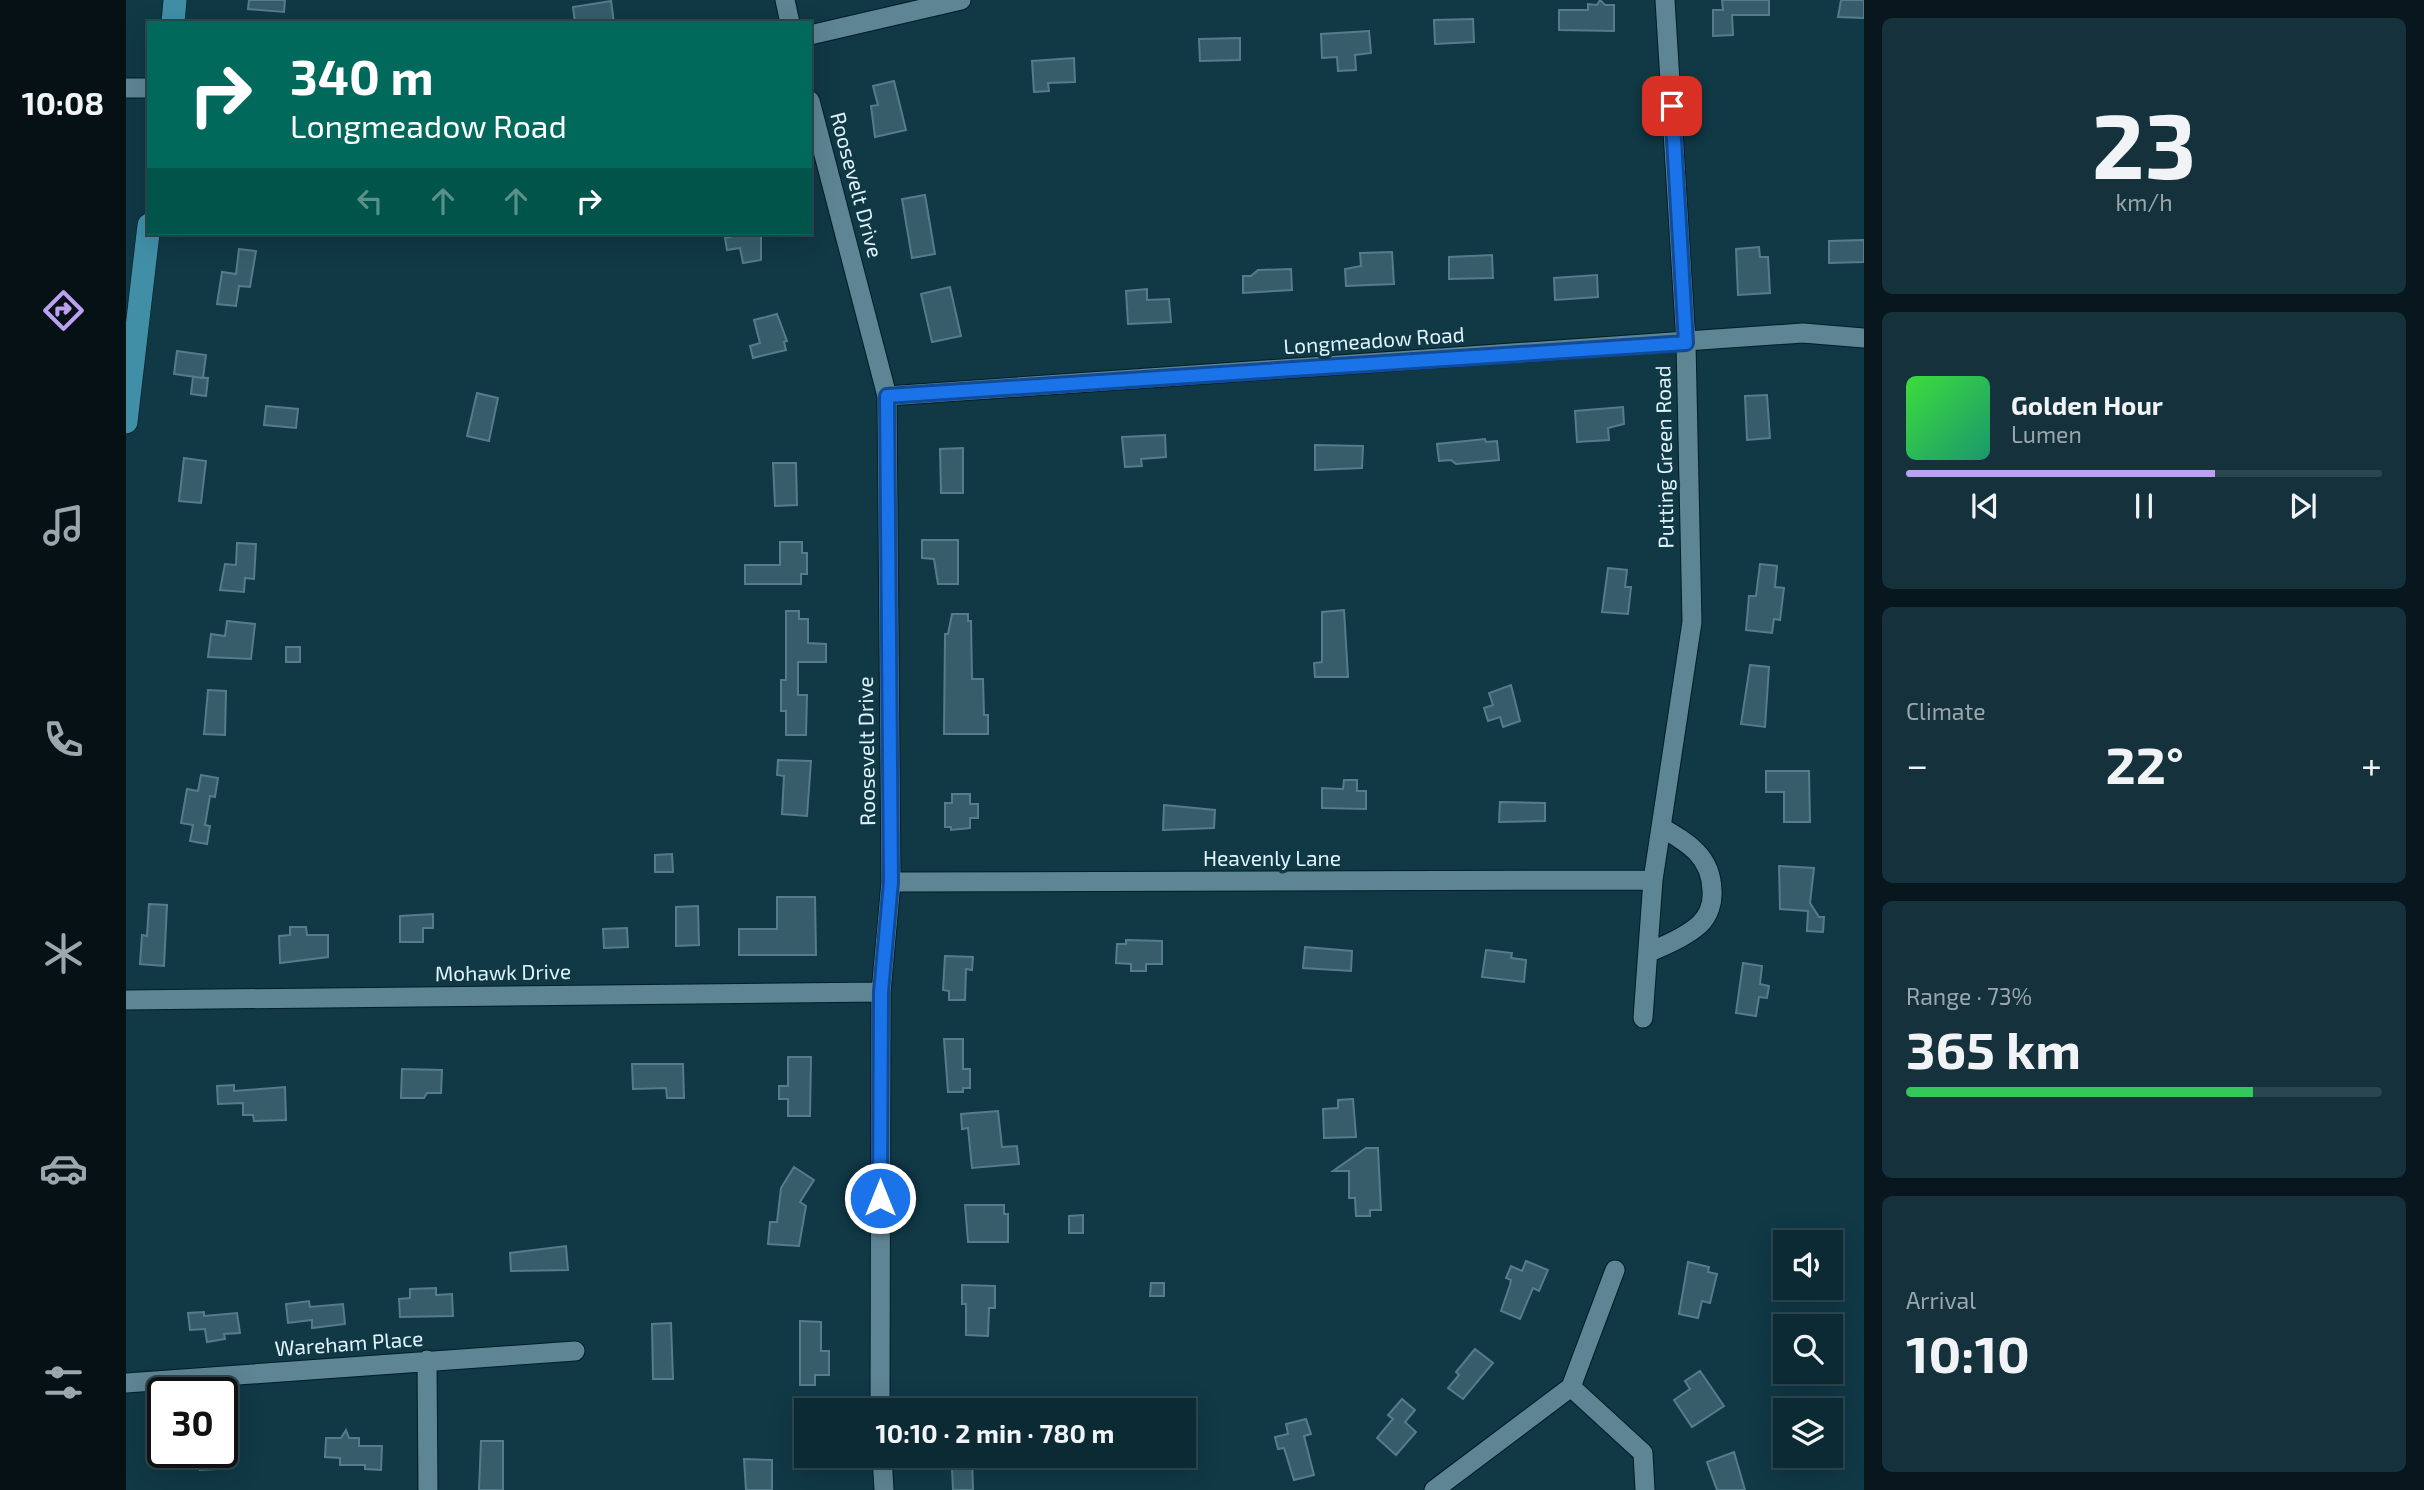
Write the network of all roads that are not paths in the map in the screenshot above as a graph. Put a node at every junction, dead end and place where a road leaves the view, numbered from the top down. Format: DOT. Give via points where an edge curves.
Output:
graph roads {
  1 [pos="175,0"];
  2 [pos="785,0"];
  3 [pos="961,0"];
  4 [pos="1665,0"];
  5 [pos="173,21"];
  6 [pos="790,21"];
  7 [pos="812,35"];
  8 [pos="126,88"];
  9 [pos="147,88"];
  10 [pos="812,109"];
  11 [pos="148,235"];
  12 [pos="1864,338"];
  13 [pos="1686,343"];
  14 [pos="887,396"];
  15 [pos="126,422"];
  16 [pos="1661,827"];
  17 [pos="1653,880"];
  18 [pos="891,882"];
  19 [pos="1648,953"];
  20 [pos="881,992"];
  21 [pos="126,1000"];
  22 [pos="1643,1018"];
  23 [pos="1615,1270"];
  24 [pos="575,1351"];
  25 [pos="427,1360"];
  26 [pos="126,1383"];
  27 [pos="1571,1387"];
  28 [pos="880,1398"];
  29 [pos="883,1468"];
  30 [pos="428,1490"];
  31 [pos="884,1490"];
  32 [pos="1434,1490"];
  33 [pos="1645,1490"];
  1 -- 5 [label="main road"];
  2 -- 6 [label="street"];
  3 -- 7 [label="street"];
  4 -- 13 [label="street, Putting Green Road"];
  8 -- 9 [label="street"];
  10 -- 14 [label="street, Roosevelt Drive"];
  11 -- 15 [label="main road"];
  12 -- 13 [label="street, Longmeadow Road" via="1803,333"];
  13 -- 14 [label="street, Longmeadow Road"];
  13 -- 16 [label="street, Putting Green Road" via="1692,622"];
  14 -- 18 [label="street, Roosevelt Drive"];
  16 -- 17 [label="street, Putting Green Road"];
  16 -- 19 [label="street" via="1705,859 1712,876 1712,897 1700,924"];
  17 -- 18 [label="street, Heavenly Lane"];
  17 -- 19 [label="street, Putting Green Road"];
  18 -- 20 [label="street, Roosevelt Drive"];
  19 -- 22 [label="street, Putting Green Road"];
  20 -- 21 [label="street, Mohawk Drive"];
  20 -- 28 [label="street, Roosevelt Drive"];
  23 -- 27 [label="street"];
  24 -- 25 [label="street, Wareham Place"];
  25 -- 26 [label="street, Wareham Place"];
  25 -- 30 [label="street"];
  27 -- 32 [label="street"];
  27 -- 33 [label="street" via="1643,1453"];
  29 -- 31 [label="street"];
}
